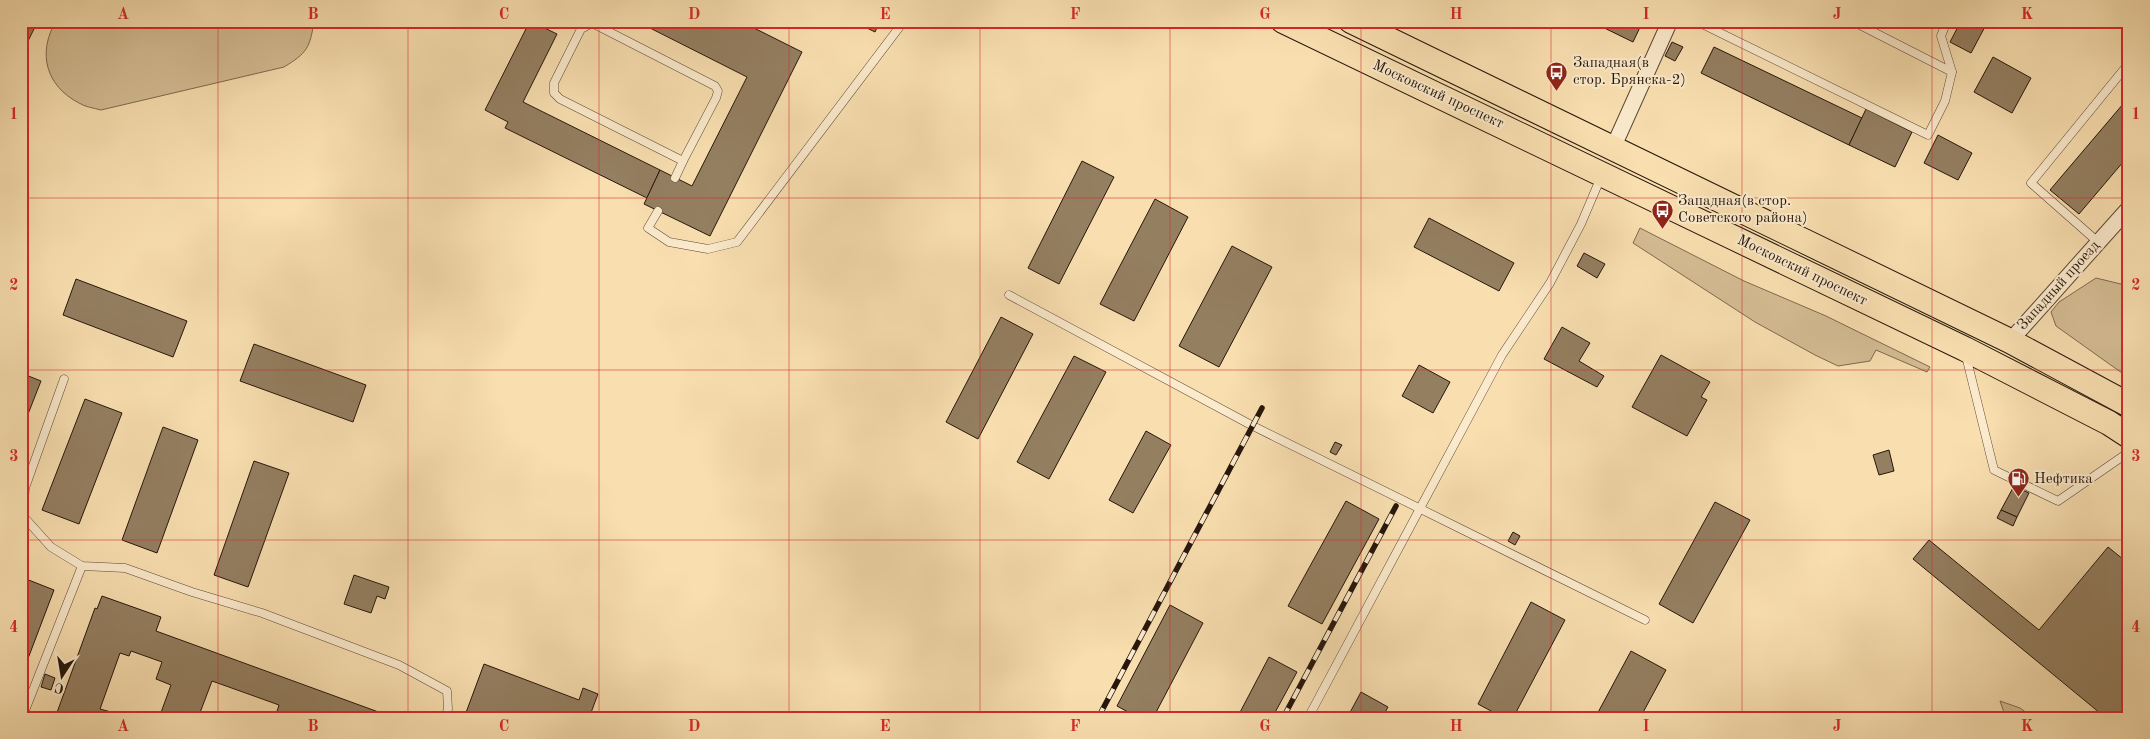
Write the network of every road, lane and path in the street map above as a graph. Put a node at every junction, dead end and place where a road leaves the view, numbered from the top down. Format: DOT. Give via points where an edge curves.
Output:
graph roads {
  1 [pos="904,21"];
  2 [pos="1283,21"];
  3 [pos="1351,21"];
  4 [pos="1670,21"];
  5 [pos="1696,21"];
  6 [pos="1852,21"];
  7 [pos="1947,21"];
  8 [pos="593,22"];
  9 [pos="2129,63"];
  10 [pos="1952,72"];
  11 [pos="1612,150"];
  12 [pos="683,161"];
  13 [pos="1602,173"];
  14 [pos="675,178"];
  15 [pos="2129,208"];
  16 [pos="658,210"];
  17 [pos="2098,242"];
  18 [pos="1009,295"];
  19 [pos="2010,341"];
  20 [pos="1965,349"];
  21 [pos="64,379"];
  22 [pos="2129,404"];
  23 [pos="2129,436"];
  24 [pos="2129,452"];
  25 [pos="1422,508"];
  26 [pos="82,566"];
  27 [pos="1645,620"];
  28 [pos="22,718"];
  29 [pos="445,718"];
  30 [pos="1308,718"];
  1 -- 16 [label="lane" via="738,242 708,249 669,242 648,228"];
  2 -- 13 [label="main road, Московский проспект"];
  3 -- 11 [label="main road, Московский проспект"];
  4 -- 11 [label="street"];
  5 -- 10 [label="lane" via="1928,136 1945,100"];
  6 -- 10 [label="lane"];
  7 -- 10 [label="lane" via="1941,36"];
  8 -- 12 [label="lane" via="715,86 718,91 716,98"];
  8 -- 12 [label="lane" via="581,29 554,83 554,92 560,99"];
  9 -- 17 [label="lane" via="2031,183"];
  11 -- 19 [label="main road, Московский проспект"];
  12 -- 14 [label="lane"];
  13 -- 20 [label="main road, Московский проспект"];
  13 -- 25 [label="lane" via="1581,224 1550,283 1502,355"];
  15 -- 17 [label="street, Западный проезд"];
  17 -- 19 [label="street, Западный проезд"];
  18 -- 25 [label="lane" via="1253,426"];
  19 -- 22 [label="main road, Московский проспект"];
  20 -- 23 [label="main road, Московский проспект"];
  20 -- 24 [label="lane" via="1994,470 2058,501"];
  21 -- 26 [label="lane" via="25,488 23,516 51,546"];
  25 -- 27 [label="lane"];
  25 -- 30 [label="lane"];
  26 -- 28 [label="lane"];
  26 -- 29 [label="lane" via="125,568 262,613 399,665 447,691"];
}
